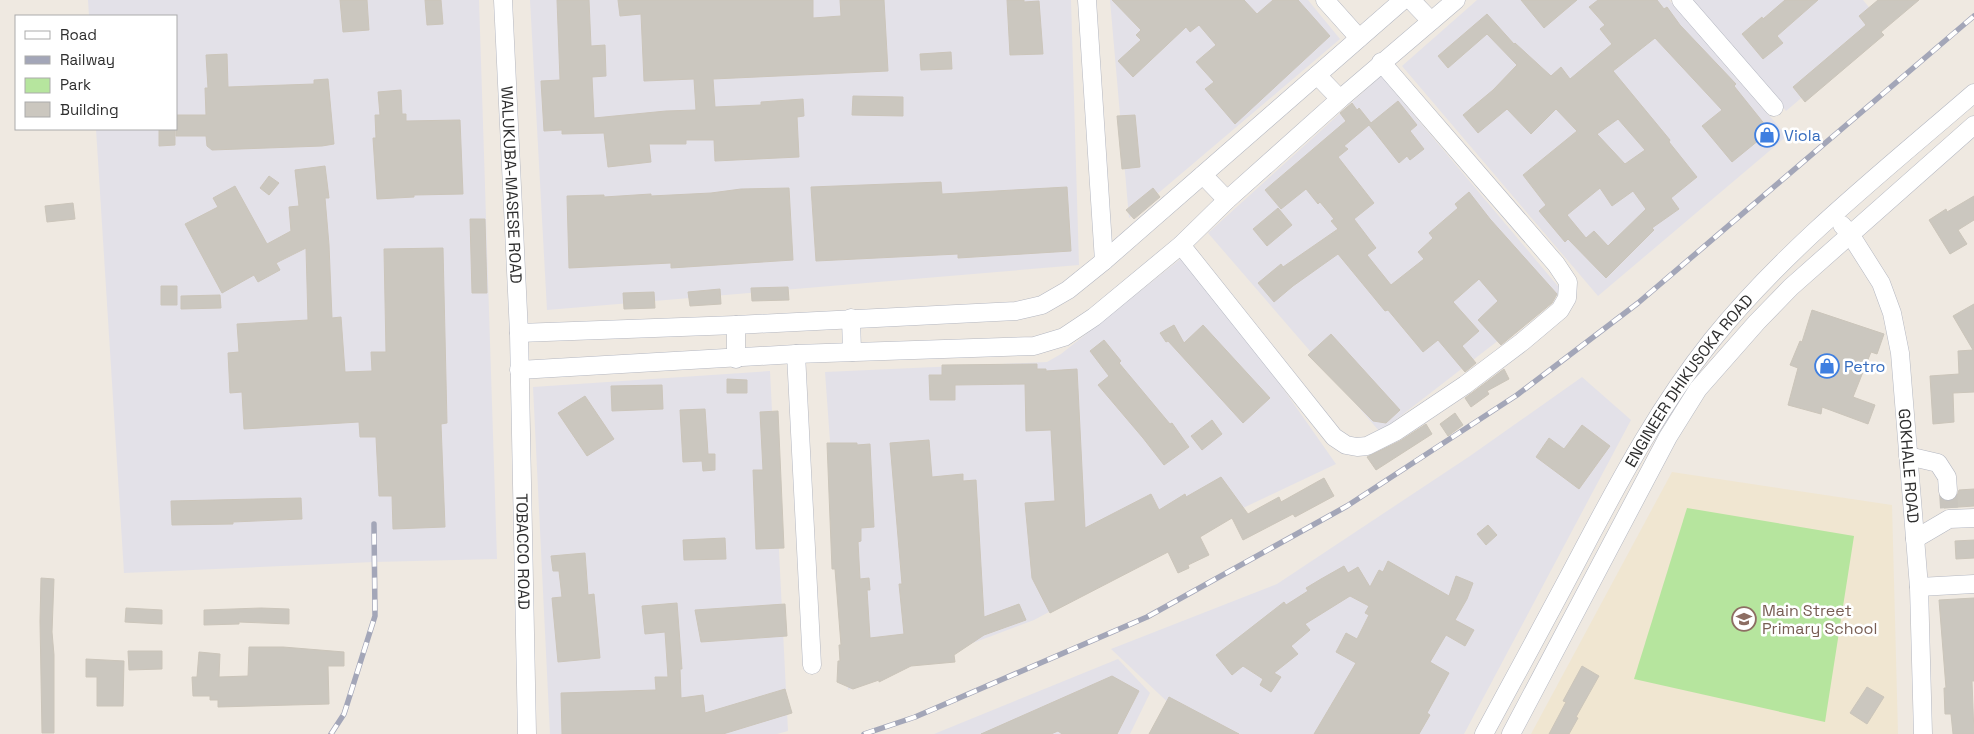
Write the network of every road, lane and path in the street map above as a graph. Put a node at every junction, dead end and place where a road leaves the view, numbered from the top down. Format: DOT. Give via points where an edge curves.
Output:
graph roads {
  1 [pos="503,0"];
  2 [pos="1086,0"];
  3 [pos="1325,0"];
  4 [pos="1403,0"];
  5 [pos="1411,0"];
  6 [pos="1456,0"];
  7 [pos="1681,0"];
  8 [pos="1430,21"];
  9 [pos="1359,38"];
  10 [pos="1382,62"];
  11 [pos="1317,74"];
  12 [pos="1974,92"];
  13 [pos="1340,99"];
  14 [pos="1774,107"];
  15 [pos="1974,125"];
  16 [pos="1202,175"];
  17 [pos="1227,200"];
  18 [pos="1834,215"];
  19 [pos="1850,234"];
  20 [pos="1181,245"];
  21 [pos="1104,261"];
  22 [pos="851,318"];
  23 [pos="736,325"];
  24 [pos="519,333"];
  25 [pos="852,352"];
  26 [pos="796,354"];
  27 [pos="736,359"];
  28 [pos="519,370"];
  29 [pos="1908,456"];
  30 [pos="1949,506"];
  31 [pos="1974,518"];
  32 [pos="1915,539"];
  33 [pos="1974,584"];
  34 [pos="1919,587"];
  35 [pos="812,665"];
  36 [pos="527,734"];
  37 [pos="1484,734"];
  38 [pos="1511,734"];
  39 [pos="1923,734"];
  1 -- 24 [label="street, WALUKUBA-MASESE ROAD"];
  2 -- 21 [label="street"];
  3 -- 9 [label="street"];
  4 -- 9 [label="street"];
  5 -- 8 [label="street"];
  6 -- 8 [label="street"];
  7 -- 14 [label="street"];
  8 -- 10 [label="street"];
  9 -- 11 [label="street"];
  10 -- 13 [label="street"];
  10 -- 20 [label="street" via="1556,264 1568,282 1560,310 1522,342 1395,432 1368,446 1357,447 1346,445 1334,437"];
  11 -- 13 [label="street"];
  11 -- 16 [label="street"];
  12 -- 18 [label="street, ENGINEER DHIKUSOKA ROAD"];
  13 -- 17 [label="street"];
  15 -- 19 [label="street, ENGINEER DHIKUSOKA ROAD"];
  16 -- 17 [label="street"];
  16 -- 21 [label="street"];
  17 -- 20 [label="street"];
  18 -- 19 [label="street, GOKHALE ROAD"];
  18 -- 37 [label="street, ENGINEER DHIKUSOKA ROAD" via="1757,287 1712,340 1662,409 1632,458"];
  19 -- 29 [label="street, GOKHALE ROAD" via="1881,284 1892,313 1900,352"];
  19 -- 38 [label="street, ENGINEER DHIKUSOKA ROAD" via="1784,294 1698,389 1668,437"];
  20 -- 25 [label="street" via="1094,317 1064,337 1034,346"];
  21 -- 22 [label="street" via="1068,290 1042,305 1016,311"];
  22 -- 23 [label="street"];
  22 -- 25 [label="street"];
  23 -- 24 [label="street"];
  23 -- 27 [label="street"];
  24 -- 28 [label="street, WALUKUBA-MASESE ROAD"];
  25 -- 26 [label="street"];
  26 -- 27 [label="street"];
  26 -- 35 [label="street"];
  27 -- 28 [label="street"];
  28 -- 36 [label="street, TOBACCO ROAD"];
  29 -- 30 [label="street" via="1938,463 1947,477"];
  29 -- 32 [label="street, GOKHALE ROAD"];
  30 -- 31 [label="street"];
  30 -- 32 [label="street"];
  32 -- 34 [label="street, GOKHALE ROAD"];
  33 -- 34 [label="street"];
  34 -- 39 [label="street, GOKHALE ROAD"];
}
